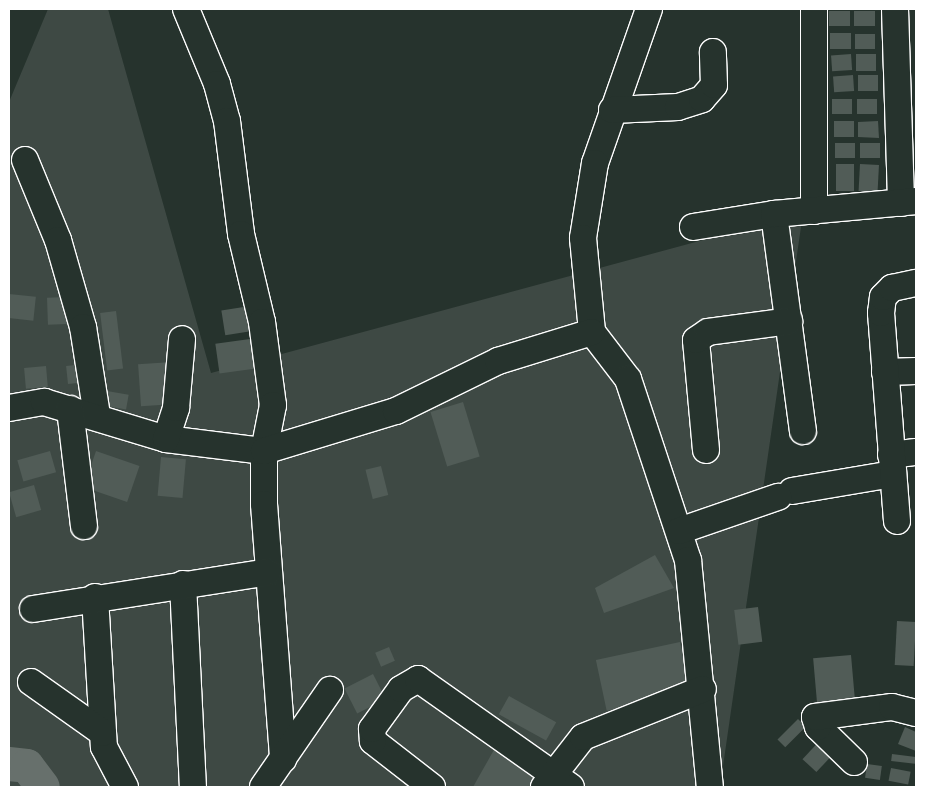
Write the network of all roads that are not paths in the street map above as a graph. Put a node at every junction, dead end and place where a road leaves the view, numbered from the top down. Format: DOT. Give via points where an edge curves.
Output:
graph roads {
  1 [pos="186,9"];
  2 [pos="649,9"];
  3 [pos="814,9"];
  4 [pos="894,9"];
  5 [pos="713,52"];
  6 [pos="612,110"];
  7 [pos="25,160"];
  8 [pos="909,202"];
  9 [pos="814,211"];
  10 [pos="774,214"];
  11 [pos="693,228"];
  12 [pos="916,283"];
  13 [pos="789,321"];
  14 [pos="592,332"];
  15 [pos="182,339"];
  16 [pos="916,371"];
  17 [pos="885,372"];
  18 [pos="9,408"];
  19 [pos="70,409"];
  20 [pos="98,415"];
  21 [pos="803,431"];
  22 [pos="166,439"];
  23 [pos="706,450"];
  24 [pos="264,451"];
  25 [pos="900,460"];
  26 [pos="897,522"];
  27 [pos="84,526"];
  28 [pos="679,531"];
  29 [pos="268,572"];
  30 [pos="182,584"];
  31 [pos="95,597"];
  32 [pos="33,609"];
  33 [pos="30,682"];
  34 [pos="703,689"];
  35 [pos="330,690"];
  36 [pos="916,713"];
  37 [pos="103,733"];
  38 [pos="283,758"];
  39 [pos="854,762"];
  40 [pos="556,783"];
  41 [pos="125,787"];
  42 [pos="193,787"];
  43 [pos="263,787"];
  44 [pos="432,787"];
  45 [pos="710,787"];
  1 -- 24 [label="street" via="217,84 234,160 242,234 262,322 272,405"];
  2 -- 6 [label="street"];
  3 -- 9 [label="street"];
  4 -- 8 [label="street"];
  5 -- 6 [label="street" via="714,85 702,99 678,107"];
  6 -- 14 [label="street" via="595,163 583,238"];
  7 -- 20 [label="street" via="58,240 83,327"];
  8 -- 9 [label="street"];
  9 -- 10 [label="street"];
  10 -- 11 [label="street"];
  10 -- 13 [label="street"];
  12 -- 17 [label="street" via="892,288 883,297"];
  13 -- 21 [label="street"];
  13 -- 23 [label="street" via="708,332 696,340"];
  14 -- 24 [label="street" via="498,361 396,412"];
  14 -- 28 [label="street" via="628,379"];
  15 -- 22 [label="street" via="176,408"];
  16 -- 17 [label="street"];
  17 -- 25 [label="street"];
  18 -- 19 [label="street" via="44,402"];
  19 -- 20 [label="street"];
  19 -- 27 [label="street"];
  20 -- 22 [label="street"];
  22 -- 24 [label="street"];
  24 -- 29 [label="street"];
  25 -- 26 [label="street"];
  25 -- 28 [label="street" via="785,494"];
  28 -- 34 [label="street" via="694,602"];
  29 -- 30 [label="street"];
  29 -- 38 [label="street"];
  30 -- 31 [label="street"];
  30 -- 42 [label="street"];
  31 -- 32 [label="street"];
  31 -- 37 [label="street"];
  33 -- 37 [label="street"];
  34 -- 40 [label="street" via="582,737"];
  34 -- 45 [label="street"];
  35 -- 38 [label="street"];
  36 -- 39 [label="street" via="892,707 815,717 818,727"];
  37 -- 41 [label="street" via="104,747"];
  38 -- 43 [label="street"];
  40 -- 44 [label="street" via="418,679 401,689 372,729 373,741"];
}
